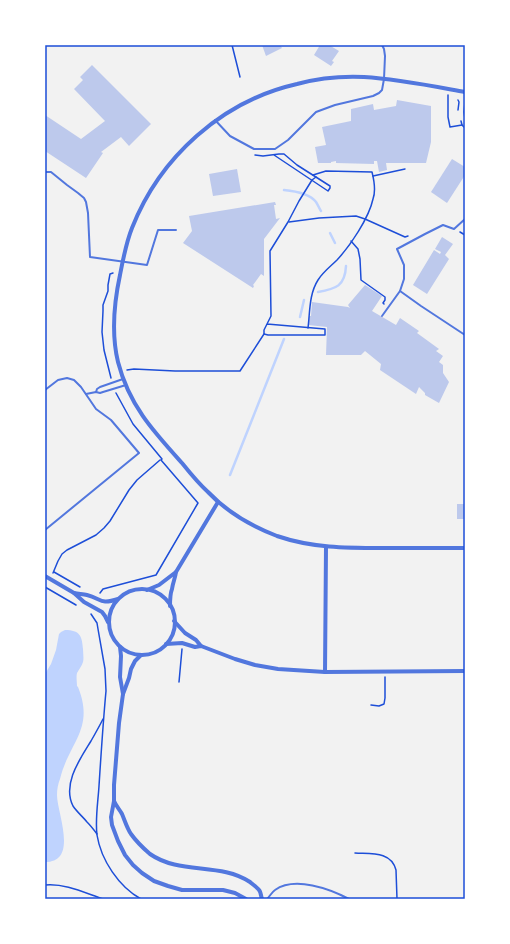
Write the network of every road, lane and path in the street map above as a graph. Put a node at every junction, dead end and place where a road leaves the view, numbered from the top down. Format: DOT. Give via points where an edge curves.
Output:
graph roads {
  1 [pos="232,45"];
  2 [pos="382,45"];
  3 [pos="240,77"];
  4 [pos="384,79"];
  5 [pos="465,92"];
  6 [pos="448,96"];
  7 [pos="465,105"];
  8 [pos="465,117"];
  9 [pos="215,120"];
  10 [pos="462,125"];
  11 [pos="255,155"];
  12 [pos="274,155"];
  13 [pos="405,169"];
  14 [pos="45,172"];
  15 [pos="313,175"];
  16 [pos="373,176"];
  17 [pos="316,177"];
  18 [pos="312,180"];
  19 [pos="366,219"];
  20 [pos="465,219"];
  21 [pos="288,222"];
  22 [pos="454,229"];
  23 [pos="176,230"];
  24 [pos="465,235"];
  25 [pos="412,236"];
  26 [pos="352,241"];
  27 [pos="122,261"];
  28 [pos="400,291"];
  29 [pos="387,308"];
  30 [pos="382,316"];
  31 [pos="267,324"];
  32 [pos="308,328"];
  33 [pos="264,334"];
  34 [pos="465,335"];
  35 [pos="127,370"];
  36 [pos="124,378"];
  37 [pos="126,384"];
  38 [pos="45,390"];
  39 [pos="96,392"];
  40 [pos="86,394"];
  41 [pos="161,460"];
  42 [pos="218,502"];
  43 [pos="198,503"];
  44 [pos="45,530"];
  45 [pos="326,547"];
  46 [pos="465,548"];
  47 [pos="176,572"];
  48 [pos="45,576"];
  49 [pos="45,586"];
  50 [pos="84,588"];
  51 [pos="147,590"];
  52 [pos="74,593"];
  53 [pos="98,596"];
  54 [pos="119,599"];
  55 [pos="77,605"];
  56 [pos="170,606"];
  57 [pos="90,612"];
  58 [pos="174,621"];
  59 [pos="109,623"];
  60 [pos="166,644"];
  61 [pos="201,646"];
  62 [pos="120,647"];
  63 [pos="182,647"];
  64 [pos="141,655"];
  65 [pos="465,670"];
  66 [pos="384,671"];
  67 [pos="325,672"];
  68 [pos="179,682"];
  69 [pos="123,694"];
  70 [pos="371,705"];
  71 [pos="104,718"];
  72 [pos="114,802"];
  73 [pos="97,834"];
  74 [pos="355,853"];
  75 [pos="45,885"];
  76 [pos="103,899"];
  77 [pos="139,899"];
  78 [pos="246,899"];
  79 [pos="262,899"];
  80 [pos="267,899"];
  81 [pos="349,899"];
  82 [pos="397,899"];
  1 -- 3 [label="path"];
  2 -- 4 [label="lane" via="385,56"];
  4 -- 5 [label="street"];
  4 -- 9 [label="street" via="334,77 295,84 259,96"];
  4 -- 9 [label="lane" via="379,93 316,112 288,140 275,149 254,149 230,136"];
  6 -- 10 [label="path" via="450,127"];
  7 -- 8 [label="lane"];
  9 -- 27 [label="street" via="181,151 155,184 131,230"];
  11 -- 12 [label="path"];
  12 -- 15 [label="path" via="284,154"];
  12 -- 18 [label="path"];
  13 -- 16 [label="path"];
  14 -- 27 [label="lane" via="51,172 84,198 88,213 90,257"];
  15 -- 16 [label="path" via="326,170 372,172"];
  15 -- 17 [label="path"];
  16 -- 19 [label="path" via="374,199"];
  17 -- 18 [label="path"];
  17 -- 18 [label="path" via="330,186 328,191"];
  18 -- 21 [label="path"];
  19 -- 21 [label="path" via="356,216"];
  19 -- 25 [label="path" via="405,237"];
  19 -- 26 [label="path"];
  20 -- 22 [label="lane"];
  21 -- 31 [label="path" via="270,251 271,316"];
  22 -- 24 [label="path"];
  22 -- 28 [label="lane" via="443,225 397,249 404,265 404,279"];
  23 -- 27 [label="lane" via="158,230 147,265"];
  26 -- 29 [label="path" via="358,249 361,280 385,297 383,303"];
  26 -- 32 [label="path" via="318,280 311,299"];
  27 -- 36 [label="street" via="115,300 114,328 118,362"];
  28 -- 29 [label="lane"];
  28 -- 34 [label="lane"];
  29 -- 30 [label="lane"];
  31 -- 32 [label="path"];
  31 -- 33 [label="path"];
  32 -- 33 [label="path" via="325,329 325,335"];
  33 -- 35 [label="path" via="240,371"];
  36 -- 37 [label="street"];
  36 -- 39 [label="lane" via="100,387"];
  37 -- 39 [label="lane"];
  37 -- 42 [label="street" via="145,420"];
  38 -- 40 [label="lane" via="58,380 66,378 74,380"];
  39 -- 40 [label="lane"];
  40 -- 44 [label="lane" via="96,409 111,420 139,453"];
  41 -- 50 [label="path" via="133,485 104,528 62,554 53,573"];
  42 -- 45 [label="street" via="263,530 295,541"];
  42 -- 47 [label="street"];
  43 -- 53 [label="path" via="156,575 103,589"];
  45 -- 46 [label="street"];
  45 -- 67 [label="street"];
  47 -- 51 [label="street" via="159,585"];
  47 -- 56 [label="street"];
  48 -- 52 [label="street"];
  49 -- 55 [label="path"];
  51 -- 54 [label="street" via="132,591"];
  51 -- 56 [label="street" via="166,600"];
  52 -- 54 [label="street" via="103,602"];
  52 -- 59 [label="street" via="102,612"];
  54 -- 59 [label="street" via="112,610"];
  56 -- 58 [label="street"];
  57 -- 71 [label="path" via="98,629 105,670"];
  58 -- 60 [label="street" via="172,634"];
  58 -- 61 [label="street"];
  59 -- 62 [label="street" via="112,636"];
  60 -- 61 [label="street"];
  60 -- 64 [label="street" via="150,654"];
  61 -- 67 [label="street" via="255,665"];
  62 -- 64 [label="street"];
  62 -- 69 [label="street"];
  63 -- 68 [label="path"];
  64 -- 69 [label="street" via="131,669"];
  65 -- 66 [label="street"];
  66 -- 67 [label="street"];
  66 -- 70 [label="path" via="384,704"];
  69 -- 72 [label="street"];
  71 -- 73 [label="path"];
  71 -- 73 [label="path" via="79,760 70,788 74,807"];
  72 -- 78 [label="street" via="112,826 125,855 142,873 154,881 182,890 223,890"];
  72 -- 79 [label="street" via="131,834 150,854 172,864 242,877 259,890"];
  73 -- 77 [label="path" via="101,851 110,868 123,885"];
  74 -- 82 [label="path" via="382,855 390,859 396,870"];
  75 -- 76 [label="path" via="68,887"];
  80 -- 81 [label="lane" via="274,890 294,884 323,888"];
}
